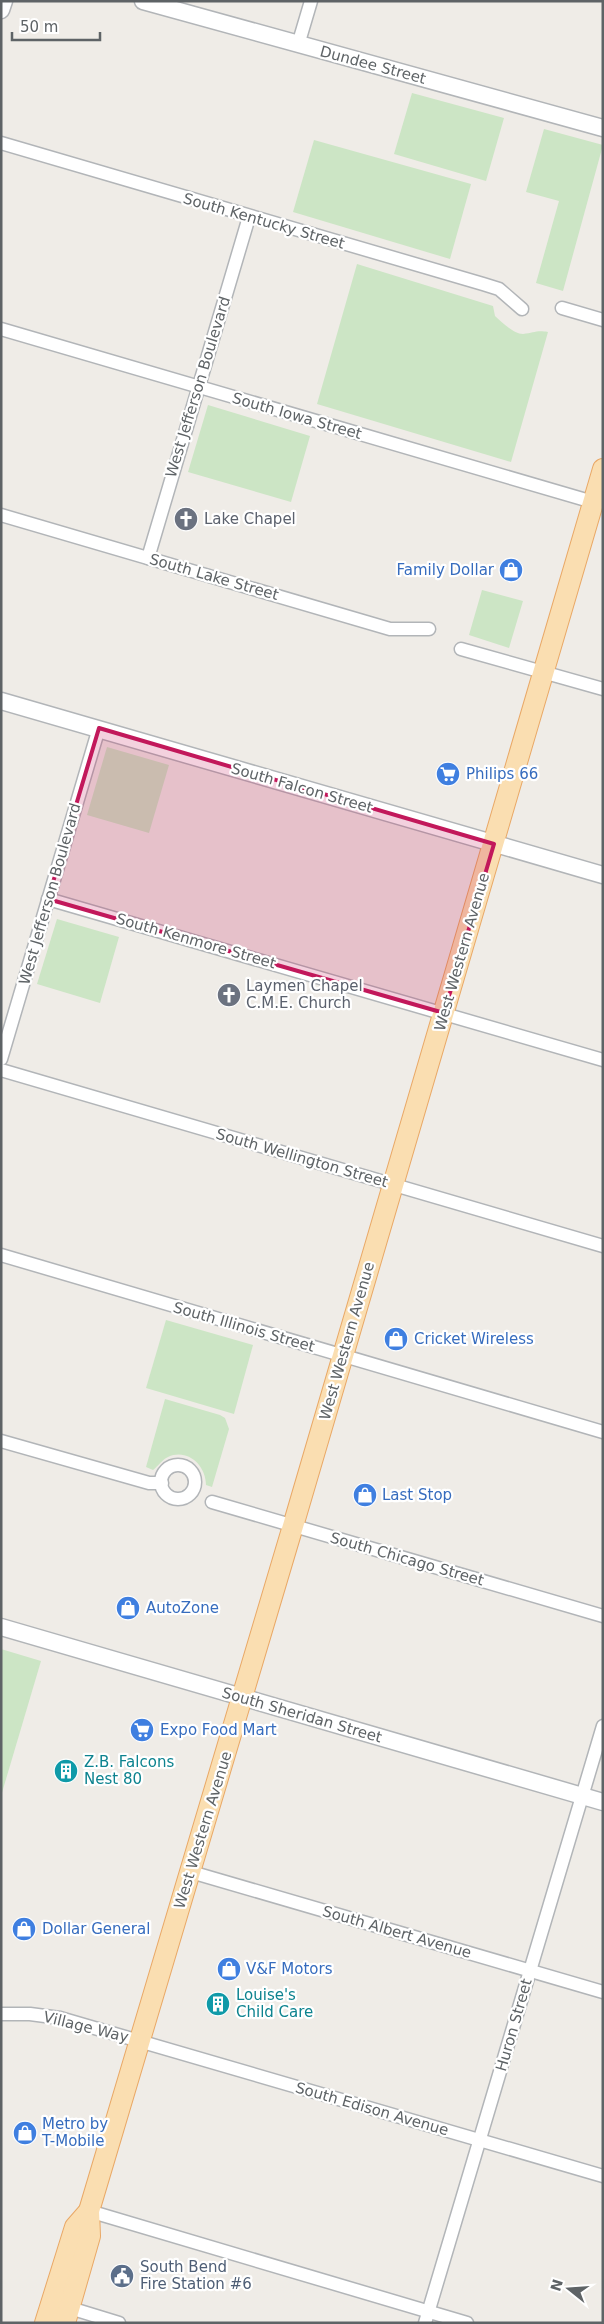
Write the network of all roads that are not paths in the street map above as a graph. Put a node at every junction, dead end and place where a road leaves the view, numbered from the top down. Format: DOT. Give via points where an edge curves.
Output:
graph roads {
  1 [pos="4,1"];
  2 [pos="143,1"];
  3 [pos="311,1"];
  4 [pos="1,10"];
  5 [pos="298,44"];
  6 [pos="603,128"];
  7 [pos="1,143"];
  8 [pos="249,217"];
  9 [pos="562,308"];
  10 [pos="522,309"];
  11 [pos="603,320"];
  12 [pos="1,329"];
  13 [pos="198,386"];
  14 [pos="603,469"];
  15 [pos="593,502"];
  16 [pos="1,515"];
  17 [pos="148,558"];
  18 [pos="429,629"];
  19 [pos="461,649"];
  20 [pos="544,672"];
  21 [pos="603,690"];
  22 [pos="1,701"];
  23 [pos="99,728"];
  24 [pos="494,844"];
  25 [pos="603,875"];
  26 [pos="48,899"];
  27 [pos="444,1014"];
  28 [pos="1,1059"];
  29 [pos="603,1060"];
  30 [pos="1,1070"];
  31 [pos="393,1185"];
  32 [pos="603,1246"];
  33 [pos="1,1256"];
  34 [pos="343,1356"];
  35 [pos="603,1432"];
  36 [pos="1,1441"];
  37 [pos="162,1483"];
  38 [pos="212,1502"];
  39 [pos="294,1526"];
  40 [pos="603,1616"];
  41 [pos="1,1627"];
  42 [pos="242,1697"];
  43 [pos="603,1726"];
  44 [pos="583,1796"];
  45 [pos="603,1802"];
  46 [pos="190,1872"];
  47 [pos="530,1971"];
  48 [pos="603,1992"];
  49 [pos="1,2014"];
  50 [pos="140,2041"];
  51 [pos="480,2140"];
  52 [pos="603,2176"];
  53 [pos="89,2211"];
  54 [pos="68,2316"];
  55 [pos="427,2317"];
  56 [pos="45,2323"];
  57 [pos="119,2323"];
  58 [pos="467,2323"];
  1 -- 4 [label="street"];
  2 -- 5 [label="street, Dundee Street"];
  3 -- 5 [label="street"];
  5 -- 6 [label="street, Dundee Street"];
  7 -- 8 [label="street, South Kentucky Street"];
  8 -- 10 [label="street, South Kentucky Street" via="499,289"];
  8 -- 13 [label="street, West Jefferson Boulevard"];
  9 -- 11 [label="street"];
  12 -- 13 [label="street, South Iowa Street"];
  13 -- 15 [label="street, South Iowa Street"];
  13 -- 17 [label="street, West Jefferson Boulevard"];
  14 -- 15 [label="main road, West Western Avenue"];
  15 -- 20 [label="main road, West Western Avenue"];
  16 -- 17 [label="street, South Lake Street"];
  17 -- 18 [label="street, South Lake Street" via="390,629"];
  19 -- 20 [label="street"];
  20 -- 21 [label="street"];
  20 -- 24 [label="main road, West Western Avenue"];
  22 -- 23 [label="street, South Falcon Street"];
  23 -- 24 [label="street, South Falcon Street"];
  23 -- 26 [label="street, West Jefferson Boulevard"];
  24 -- 25 [label="street, South Falcon Street"];
  24 -- 27 [label="main road, West Western Avenue"];
  26 -- 27 [label="street, South Kenmore Street"];
  26 -- 28 [label="street, West Jefferson Boulevard"];
  27 -- 29 [label="street, South Kenmore Street"];
  27 -- 31 [label="main road, West Western Avenue"];
  30 -- 31 [label="street, South Wellington Street"];
  31 -- 32 [label="street, South Wellington Street"];
  31 -- 34 [label="main road, West Western Avenue"];
  33 -- 34 [label="street, South Illinois Street"];
  34 -- 35 [label="street, South Illinois Street"];
  34 -- 39 [label="main road, West Western Avenue"];
  36 -- 37 [label="street" via="149,1484"];
  38 -- 39 [label="street, South Chicago Street"];
  39 -- 40 [label="street, South Chicago Street"];
  39 -- 42 [label="main road, West Western Avenue"];
  41 -- 42 [label="street, South Sheridan Street"];
  42 -- 44 [label="street, South Sheridan Street"];
  42 -- 46 [label="main road, West Western Avenue"];
  43 -- 44 [label="street, Huron Street"];
  44 -- 45 [label="street, South Sheridan Street"];
  44 -- 47 [label="street, Huron Street"];
  46 -- 47 [label="street, South Albert Avenue"];
  46 -- 50 [label="main road, West Western Avenue"];
  47 -- 48 [label="street, South Albert Avenue"];
  47 -- 51 [label="street, Huron Street"];
  49 -- 50 [label="street, Village Way" via="60,2018"];
  50 -- 51 [label="street, South Edison Avenue"];
  50 -- 53 [label="main road, West Western Avenue"];
  51 -- 52 [label="street, South Edison Avenue"];
  51 -- 55 [label="street, Huron Street"];
  53 -- 54 [label="main road, West Western Avenue" via="90,2236"];
  53 -- 55 [label="street"];
  53 -- 56 [label="main road, West Western Avenue" via="75,2227"];
  54 -- 57 [label="street"];
  55 -- 58 [label="street"];
}
